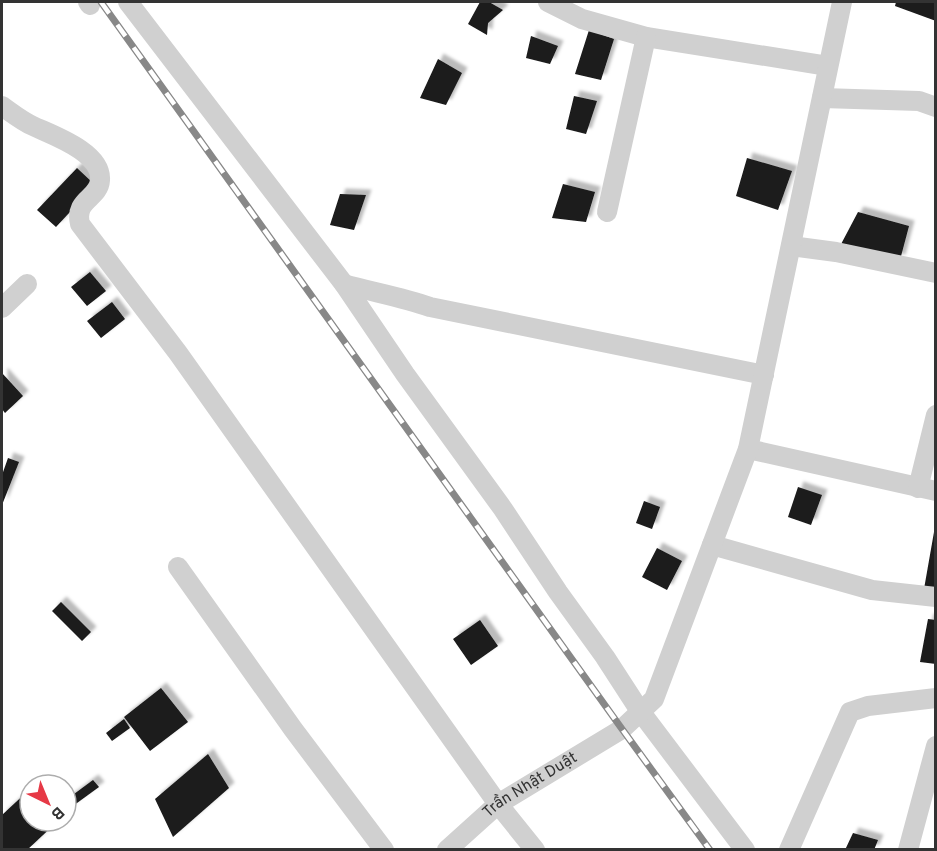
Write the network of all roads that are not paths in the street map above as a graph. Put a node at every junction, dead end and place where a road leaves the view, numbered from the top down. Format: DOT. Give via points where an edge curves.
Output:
graph roads {
  1 [pos="128,2"];
  2 [pos="548,2"];
  3 [pos="842,2"];
  4 [pos="646,37"];
  5 [pos="828,66"];
  6 [pos="822,98"];
  7 [pos="2,105"];
  8 [pos="936,106"];
  9 [pos="607,212"];
  10 [pos="790,246"];
  11 [pos="936,273"];
  12 [pos="27,284"];
  13 [pos="344,284"];
  14 [pos="2,308"];
  15 [pos="764,375"];
  16 [pos="936,415"];
  17 [pos="748,449"];
  18 [pos="927,489"];
  19 [pos="712,545"];
  20 [pos="178,567"];
  21 [pos="936,597"];
  22 [pos="936,698"];
  23 [pos="640,711"];
  24 [pos="936,746"];
  25 [pos="498,804"];
  26 [pos="384,849"];
  27 [pos="447,849"];
  28 [pos="535,849"];
  29 [pos="745,849"];
  30 [pos="789,849"];
  31 [pos="908,849"];
  1 -- 13 [label="street"];
  2 -- 4 [label="street" via="582,19"];
  3 -- 5 [label="street, Trần Nhật Duật"];
  4 -- 5 [label="street"];
  4 -- 9 [label="street"];
  5 -- 6 [label="street, Trần Nhật Duật"];
  6 -- 8 [label="street" via="919,101"];
  6 -- 10 [label="street, Trần Nhật Duật"];
  7 -- 25 [label="street" via="32,126 77,146 93,163 100,181 81,207 80,224 178,353"];
  10 -- 11 [label="street"];
  10 -- 15 [label="street, Trần Nhật Duật"];
  12 -- 14 [label="street"];
  13 -- 15 [label="street" via="430,307"];
  13 -- 23 [label="street"];
  15 -- 17 [label="street, Trần Nhật Duật"];
  16 -- 18 [label="street"];
  17 -- 18 [label="street"];
  17 -- 19 [label="street, Trần Nhật Duật"];
  19 -- 21 [label="street" via="872,590"];
  19 -- 23 [label="street, Trần Nhật Duật" via="654,699"];
  20 -- 26 [label="street"];
  22 -- 30 [label="street" via="868,706 850,712"];
  23 -- 25 [label="street, Trần Nhật Duật" via="622,729"];
  23 -- 29 [label="street"];
  24 -- 31 [label="street"];
  25 -- 27 [label="street, Trần Nhật Duật"];
  25 -- 28 [label="street"];
}
